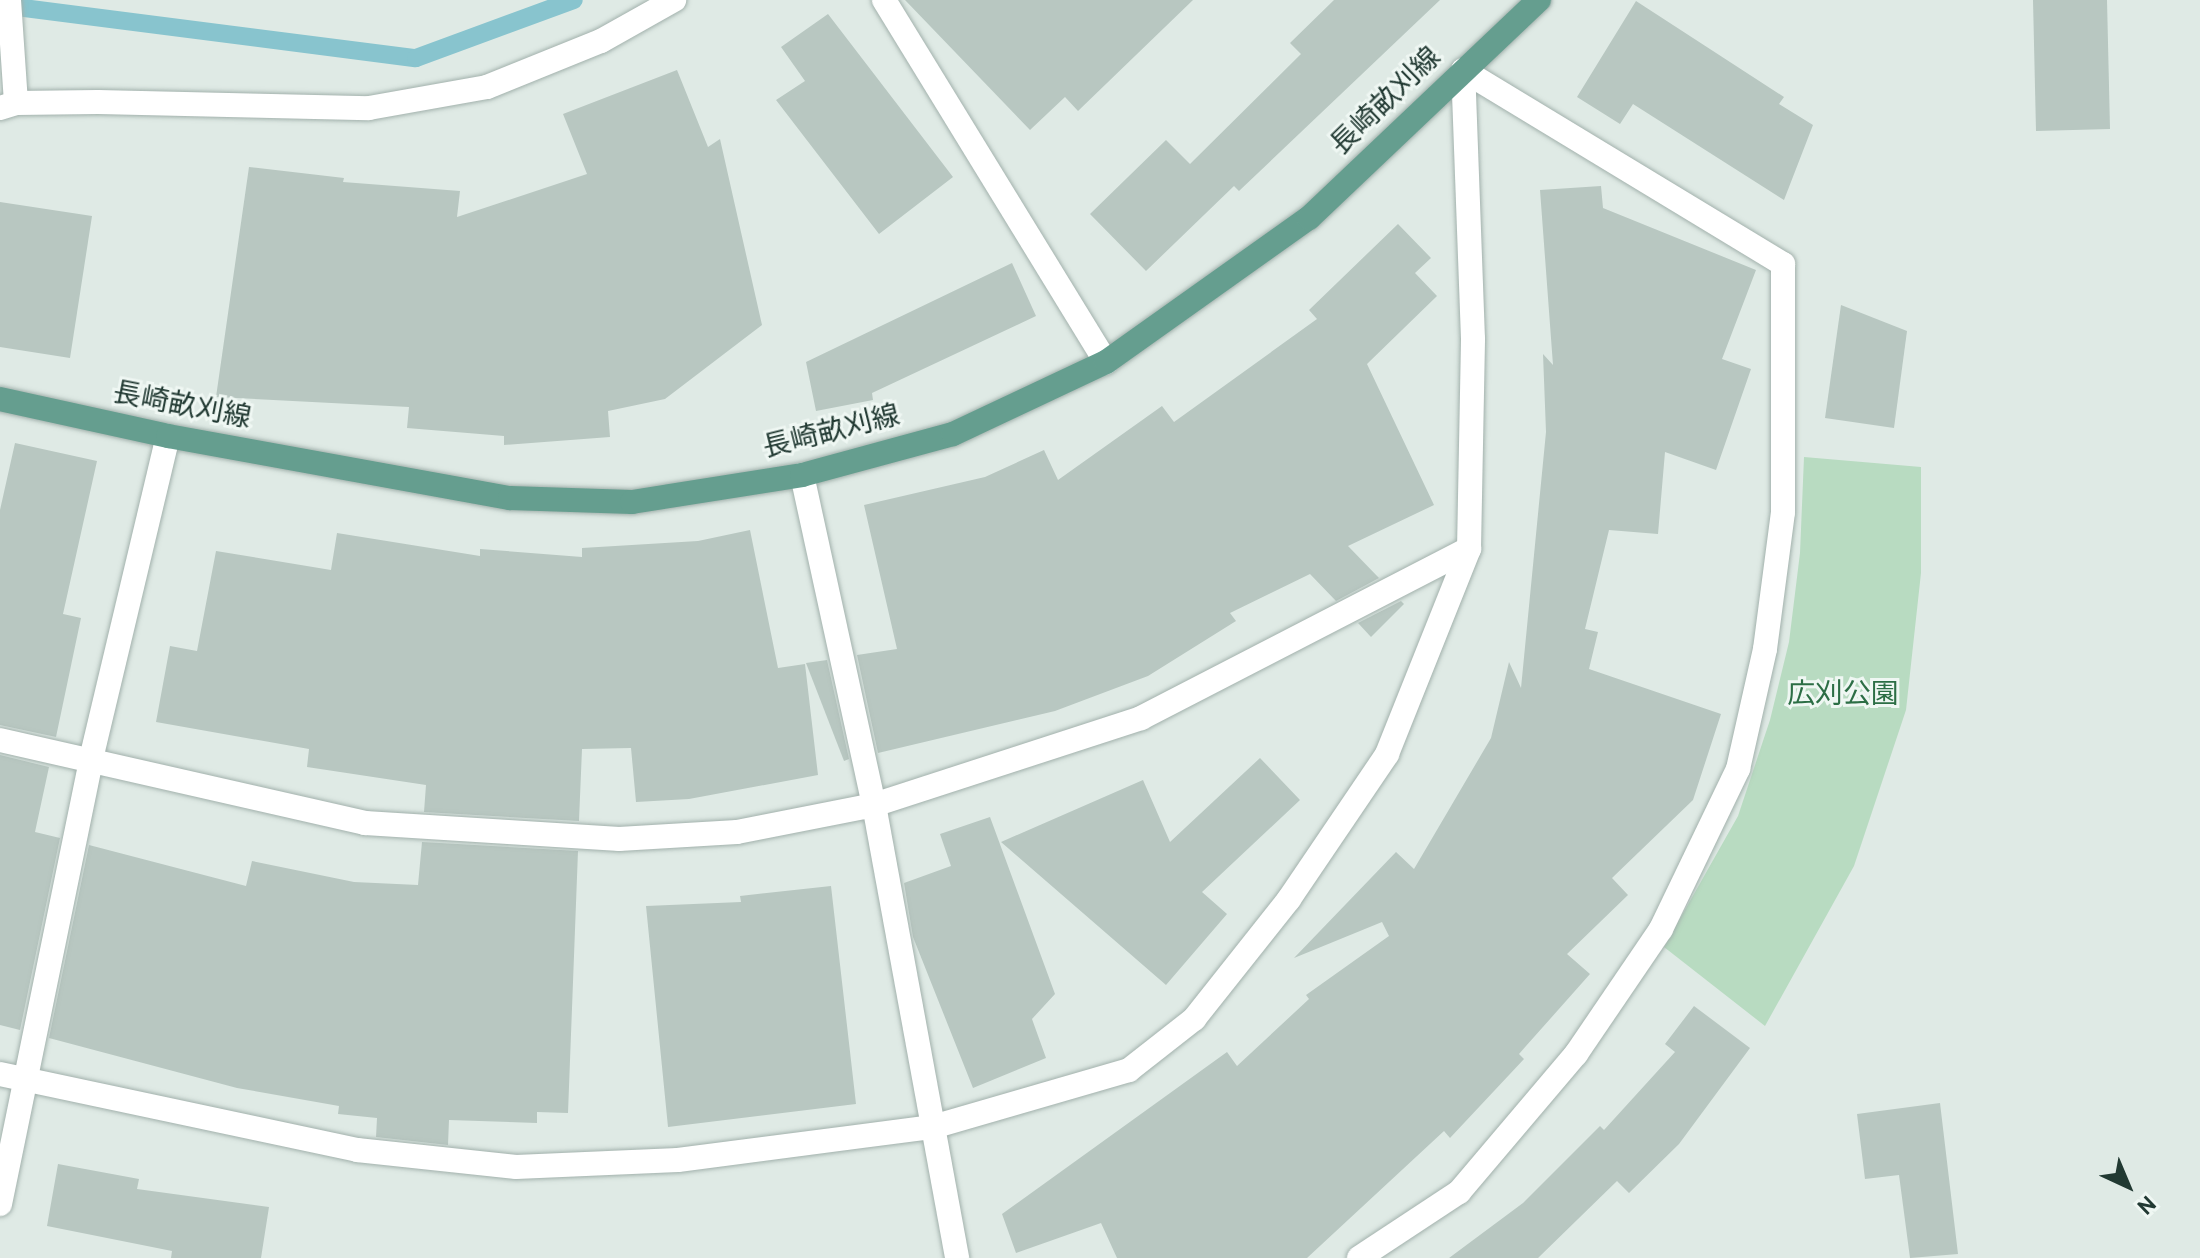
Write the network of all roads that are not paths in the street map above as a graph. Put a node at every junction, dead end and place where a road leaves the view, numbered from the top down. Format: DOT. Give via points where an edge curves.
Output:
graph roads {
  1 [pos="9,0"];
  2 [pos="674,0"];
  3 [pos="884,0"];
  4 [pos="1539,0"];
  5 [pos="1463,70"];
  6 [pos="8,106"];
  7 [pos="1106,362"];
  8 [pos="0,399"];
  9 [pos="168,436"];
  10 [pos="802,475"];
  11 [pos="1469,549"];
  12 [pos="0,740"];
  13 [pos="91,759"];
  14 [pos="874,805"];
  15 [pos="0,1074"];
  16 [pos="27,1081"];
  17 [pos="933,1127"];
  18 [pos="0,1204"];
  19 [pos="957,1258"];
  20 [pos="1359,1258"];
  1 -- 6 [label="street"];
  2 -- 6 [label="street" via="601,41 487,87 369,108"];
  3 -- 7 [label="street"];
  4 -- 5 [label="main road, 長崎畝刈線"];
  5 -- 7 [label="main road, 長崎畝刈線" via="1309,218"];
  5 -- 11 [label="street" via="1473,339"];
  5 -- 20 [label="street" via="1783,264 1783,512 1765,649 1738,769 1661,929 1576,1054 1459,1192"];
  7 -- 10 [label="main road, 長崎畝刈線" via="953,434"];
  8 -- 9 [label="main road, 長崎畝刈線"];
  9 -- 10 [label="main road, 長崎畝刈線" via="510,498 632,502"];
  9 -- 13 [label="street"];
  10 -- 14 [label="street"];
  11 -- 14 [label="street" via="1141,718"];
  11 -- 17 [label="street" via="1387,754 1289,899 1194,1019 1129,1070"];
  12 -- 13 [label="street"];
  13 -- 14 [label="street" via="365,823 619,839 737,832"];
  13 -- 16 [label="street"];
  14 -- 17 [label="street"];
  15 -- 16 [label="street"];
  16 -- 17 [label="street" via="357,1150 516,1167 678,1160"];
  16 -- 18 [label="street"];
  17 -- 19 [label="street"];
}
